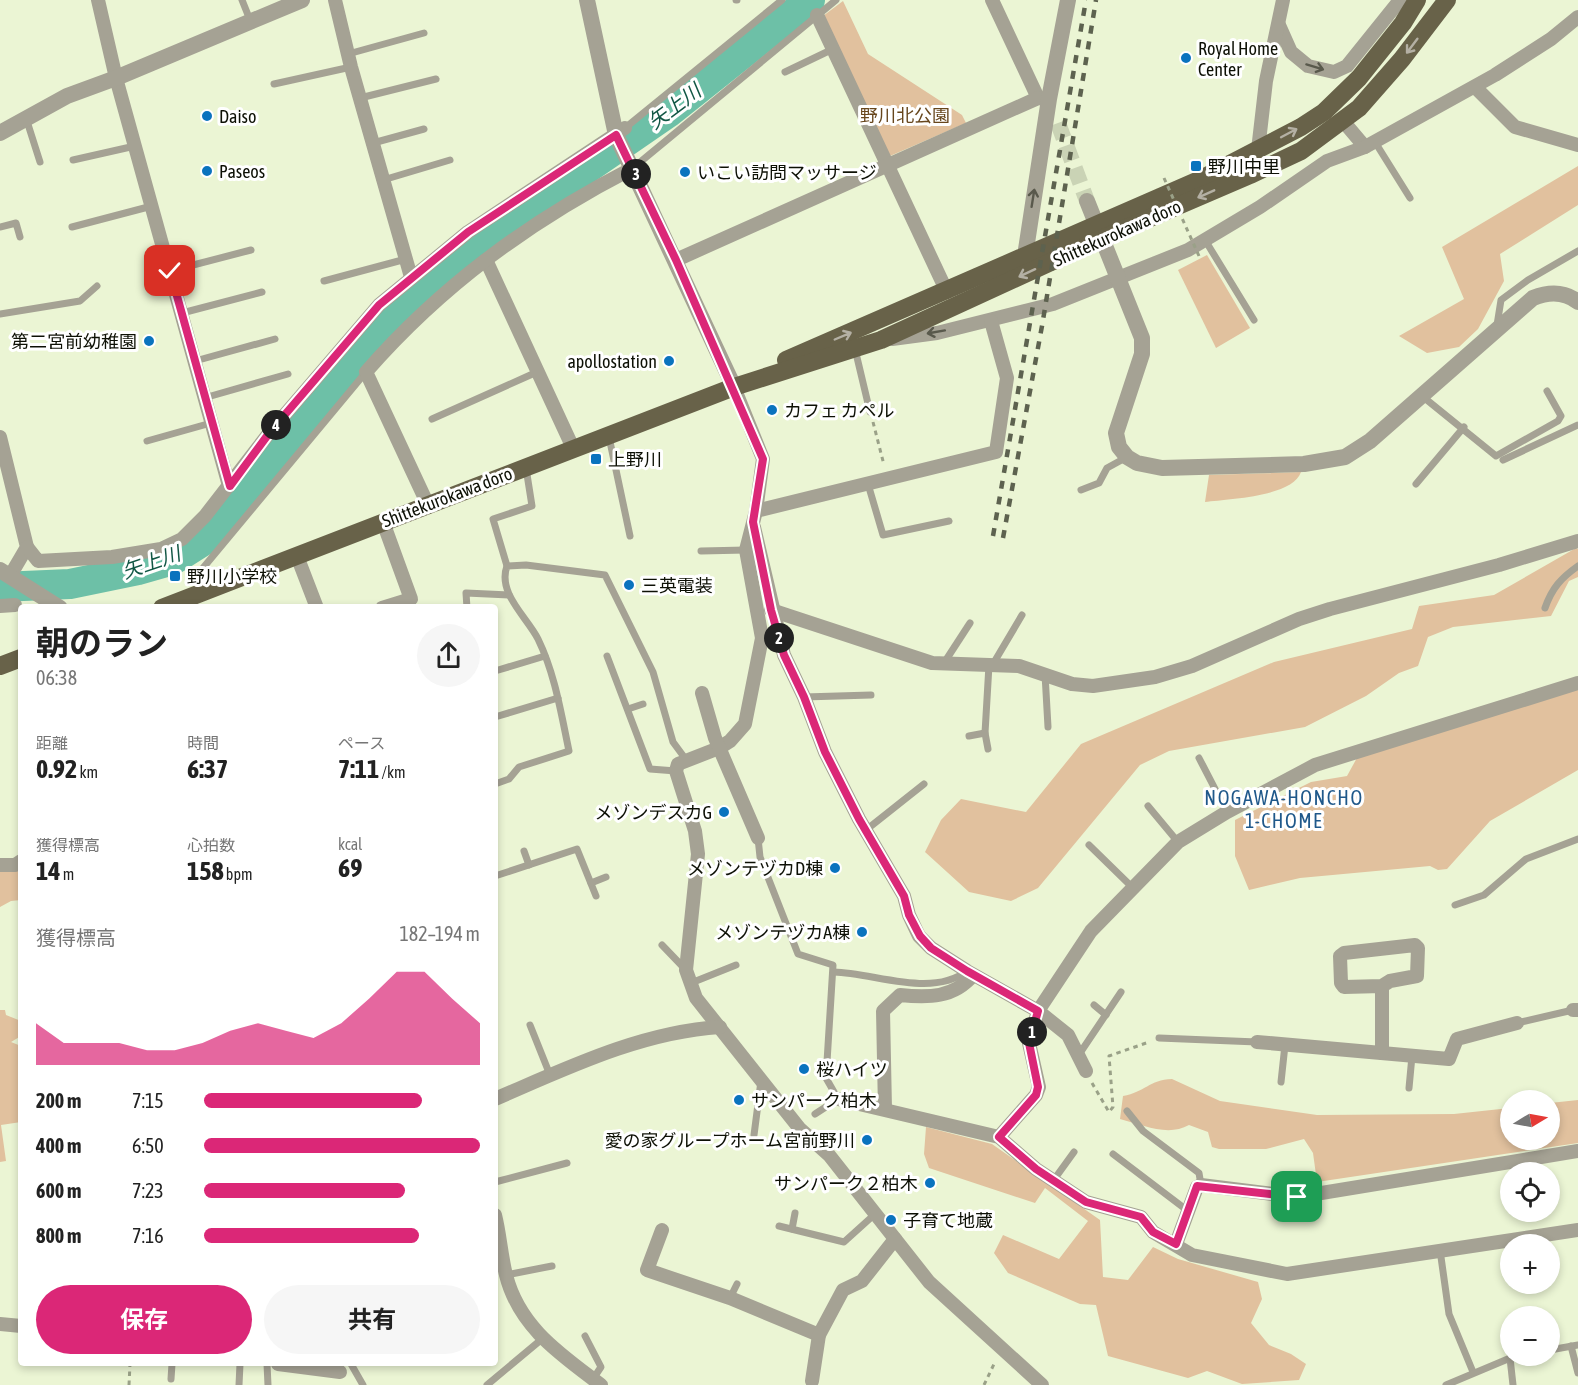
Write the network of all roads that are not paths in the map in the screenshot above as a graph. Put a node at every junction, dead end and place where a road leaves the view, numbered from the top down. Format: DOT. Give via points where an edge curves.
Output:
graph roads {
  1 [pos="98,0"];
  2 [pos="242,0"];
  3 [pos="302,0"];
  4 [pos="335,0"];
  5 [pos="587,0"];
  6 [pos="782,0"];
  7 [pos="836,0"];
  8 [pos="992,0"];
  9 [pos="1068,0"];
  10 [pos="1283,0"];
  11 [pos="1400,0"];
  12 [pos="1417,0"];
  13 [pos="1447,0"];
  14 [pos="817,15"];
  15 [pos="1578,17"];
  16 [pos="250,20"];
  17 [pos="1279,25"];
  18 [pos="424,33"];
  19 [pos="833,49"];
  20 [pos="350,61"];
  21 [pos="785,72"];
  22 [pos="116,78"];
  23 [pos="436,79"];
  24 [pos="274,84"];
  25 [pos="1475,87"];
  26 [pos="360,98"];
  27 [pos="1043,98"];
  28 [pos="26,118"];
  29 [pos="1343,121"];
  30 [pos="1058,123"];
  31 [pos="424,129"];
  32 [pos="620,131"];
  33 [pos="0,133"];
  34 [pos="373,143"];
  35 [pos="1370,145"];
  36 [pos="1578,145"];
  37 [pos="135,146"];
  38 [pos="1258,150"];
  39 [pos="73,160"];
  40 [pos="450,160"];
  41 [pos="40,162"];
  42 [pos="888,165"];
  43 [pos="633,168"];
  44 [pos="383,180"];
  45 [pos="1410,198"];
  46 [pos="1087,201"];
  47 [pos="152,206"];
  48 [pos="0,227"];
  49 [pos="72,227"];
  50 [pos="1099,231"];
  51 [pos="20,237"];
  52 [pos="1205,240"];
  53 [pos="251,250"];
  54 [pos="1578,250"];
  55 [pos="1025,256"];
  56 [pos="406,259"];
  57 [pos="486,260"];
  58 [pos="676,260"];
  59 [pos="170,271"];
  60 [pos="411,277"];
  61 [pos="1120,278"];
  62 [pos="324,281"];
  63 [pos="98,286"];
  64 [pos="262,292"];
  65 [pos="947,292"];
  66 [pos="1578,302"];
  67 [pos="182,313"];
  68 [pos="0,314"];
  69 [pos="1254,320"];
  70 [pos="991,321"];
  71 [pos="1497,330"];
  72 [pos="275,339"];
  73 [pos="881,340"];
  74 [pos="855,349"];
  75 [pos="195,361"];
  76 [pos="366,372"];
  77 [pos="537,372"];
  78 [pos="288,374"];
  79 [pos="734,387"];
  80 [pos="1547,391"];
  81 [pos="1422,396"];
  82 [pos="204,398"];
  83 [pos="870,412"];
  84 [pos="432,419"];
  85 [pos="211,423"];
  86 [pos="1578,425"];
  87 [pos="1464,427"];
  88 [pos="608,435"];
  89 [pos="0,437"];
  90 [pos="147,441"];
  91 [pos="573,448"];
  92 [pos="1127,457"];
  93 [pos="1503,460"];
  94 [pos="526,466"];
  95 [pos="868,484"];
  96 [pos="1416,484"];
  97 [pos="230,486"];
  98 [pos="1081,490"];
  99 [pos="428,505"];
  100 [pos="754,517"];
  101 [pos="949,521"];
  102 [pos="383,522"];
  103 [pos="630,536"];
  104 [pos="1578,541"];
  105 [pos="27,547"];
  106 [pos="746,550"];
  107 [pos="701,551"];
  108 [pos="297,556"];
  109 [pos="507,566"];
  110 [pos="1578,566"];
  111 [pos="203,568"];
  112 [pos="7,574"];
  113 [pos="509,595"];
  114 [pos="54,604"];
  115 [pos="172,604"];
  116 [pos="315,604"];
  117 [pos="395,604"];
  118 [pos="466,604"];
  119 [pos="15,605"];
  120 [pos="0,606"];
  121 [pos="1545,608"];
  122 [pos="771,610"];
  123 [pos="1022,615"];
  124 [pos="970,623"];
  125 [pos="545,656"];
  126 [pos="607,656"];
  127 [pos="18,659"];
  128 [pos="944,663"];
  129 [pos="991,664"];
  130 [pos="0,666"];
  131 [pos="498,670"];
  132 [pos="1045,674"];
  133 [pos="1578,683"];
  134 [pos="702,693"];
  135 [pos="871,695"];
  136 [pos="804,697"];
  137 [pos="558,698"];
  138 [pos="643,704"];
  139 [pos="628,709"];
  140 [pos="498,716"];
  141 [pos="1048,727"];
  142 [pos="985,733"];
  143 [pos="969,736"];
  144 [pos="719,747"];
  145 [pos="988,749"];
  146 [pos="1199,758"];
  147 [pos="682,766"];
  148 [pos="498,783"];
  149 [pos="924,784"];
  150 [pos="1148,806"];
  151 [pos="1227,812"];
  152 [pos="866,830"];
  153 [pos="758,838"];
  154 [pos="1578,839"];
  155 [pos="1178,842"];
  156 [pos="1089,845"];
  157 [pos="524,851"];
  158 [pos="18,863"];
  159 [pos="0,865"];
  160 [pos="529,865"];
  161 [pos="498,875"];
  162 [pos="606,877"];
  163 [pos="591,884"];
  164 [pos="1132,887"];
  165 [pos="596,896"];
  166 [pos="1455,905"];
  167 [pos="662,945"];
  168 [pos="736,965"];
  169 [pos="834,972"];
  170 [pos="970,973"];
  171 [pos="688,977"];
  172 [pos="1382,986"];
  173 [pos="1121,992"];
  174 [pos="1094,1005"];
  175 [pos="1576,1010"];
  176 [pos="1038,1011"];
  177 [pos="1106,1015"];
  178 [pos="1517,1023"];
  179 [pos="530,1025"];
  180 [pos="720,1027"];
  181 [pos="1159,1038"];
  182 [pos="1257,1042"];
  183 [pos="1285,1045"];
  184 [pos="1382,1053"];
  185 [pos="1078,1056"];
  186 [pos="1412,1056"];
  187 [pos="1086,1071"];
  188 [pos="550,1075"];
  189 [pos="762,1079"];
  190 [pos="1281,1082"];
  191 [pos="1409,1088"];
  192 [pos="498,1098"];
  193 [pos="838,1099"];
  194 [pos="885,1109"];
  195 [pos="1127,1111"];
  196 [pos="815,1114"];
  197 [pos="754,1135"];
  198 [pos="999,1137"];
  199 [pos="1578,1151"];
  200 [pos="1074,1152"];
  201 [pos="1113,1154"];
  202 [pos="567,1163"];
  203 [pos="498,1181"];
  204 [pos="1053,1181"];
  205 [pos="1202,1185"];
  206 [pos="1188,1211"];
  207 [pos="795,1213"];
  208 [pos="875,1214"];
  209 [pos="779,1226"];
  210 [pos="792,1229"];
  211 [pos="662,1230"];
  212 [pos="1578,1230"];
  213 [pos="498,1231"];
  214 [pos="895,1239"];
  215 [pos="1176,1244"];
  216 [pos="1440,1250"];
  217 [pos="552,1266"];
  218 [pos="506,1275"];
  219 [pos="737,1284"];
  220 [pos="730,1298"];
  221 [pos="0,1324"];
  222 [pos="18,1326"];
  223 [pos="819,1335"];
  224 [pos="585,1336"];
  225 [pos="542,1339"];
  226 [pos="1575,1346"];
  227 [pos="1560,1348"];
  228 [pos="1500,1362"];
  229 [pos="172,1366"];
  230 [pos="240,1366"];
  231 [pos="267,1366"];
  232 [pos="342,1366"];
  233 [pos="1512,1366"];
  234 [pos="1473,1372"];
  235 [pos="1578,1373"];
  236 [pos="171,1379"];
  237 [pos="597,1382"];
  238 [pos="813,1383"];
  239 [pos="239,1385"];
  240 [pos="268,1385"];
  241 [pos="347,1385"];
  242 [pos="363,1385"];
  243 [pos="487,1385"];
  244 [pos="1042,1385"];
  245 [pos="1446,1385"];
  246 [pos="1513,1385"];
  1 -- 22 [label="street"];
  2 -- 16 [label="lane"];
  3 -- 16 [label="street"];
  4 -- 20 [label="street"];
  5 -- 32 [label="street"];
  6 -- 32 [label="lane"];
  7 -- 14 [label="lane"];
  8 -- 27 [label="street"];
  9 -- 27 [label="street"];
  10 -- 17 [label="street"];
  17 -- 11 [label="street, one-way" via="1291,52 1308,66 1334,72 1347,66"];
  38 -- 12 [label="main road, Shittekurokawa doro, one-way" via="1324,112 1345,93 1403,23"];
  13 -- 29 [label="main road, Shittekurokawa doro, one-way" via="1373,94"];
  14 -- 19 [label="street"];
  14 -- 43 [label="lane"];
  15 -- 25 [label="street" via="1551,39"];
  16 -- 22 [label="street"];
  17 -- 38 [label="street" via="1266,81"];
  18 -- 20 [label="lane"];
  19 -- 21 [label="lane"];
  19 -- 42 [label="street"];
  20 -- 24 [label="lane"];
  20 -- 26 [label="street"];
  22 -- 28 [label="street" via="67,96"];
  22 -- 37 [label="street"];
  23 -- 26 [label="lane"];
  25 -- 35 [label="street"];
  25 -- 36 [label="street" via="1515,127"];
  26 -- 34 [label="street"];
  27 -- 30 [label="street"];
  27 -- 42 [label="street"];
  55 -- 27 [label="street, one-way"];
  28 -- 33 [label="street"];
  28 -- 41 [label="lane"];
  29 -- 35 [label="street"];
  29 -- 50 [label="main road, Shittekurokawa doro, one-way" via="1301,151"];
  31 -- 34 [label="lane"];
  32 -- 43 [label="street"];
  32 -- 60 [label="street" via="468,232"];
  34 -- 44 [label="street"];
  35 -- 45 [label="lane"];
  35 -- 52 [label="street" via="1327,161"];
  37 -- 39 [label="lane"];
  37 -- 47 [label="street"];
  38 -- 50 [label="main road, Shittekurokawa doro"];
  40 -- 44 [label="lane"];
  42 -- 58 [label="street"];
  42 -- 65 [label="street"];
  43 -- 57 [label="street" via="593,188"];
  43 -- 58 [label="street"];
  44 -- 56 [label="street"];
  46 -- 50 [label="street"];
  47 -- 49 [label="lane"];
  47 -- 59 [label="street"];
  48 -- 51 [label="lane" via="16,223"];
  50 -- 55 [label="main road, Shittekurokawa doro"];
  50 -- 61 [label="street"];
  50 -- 73 [label="main road, Shittekurokawa doro, one-way"];
  52 -- 61 [label="street"];
  52 -- 69 [label="lane"];
  53 -- 59 [label="lane"];
  54 -- 71 [label="lane" via="1501,300"];
  55 -- 65 [label="main road, Shittekurokawa doro"];
  56 -- 60 [label="street"];
  56 -- 62 [label="lane"];
  57 -- 76 [label="street" via="403,330"];
  57 -- 77 [label="street"];
  58 -- 79 [label="street"];
  59 -- 67 [label="street"];
  60 -- 97 [label="street" via="379,305 270,432"];
  61 -- 70 [label="street" via="1053,304"];
  61 -- 92 [label="street" via="1142,338 1142,354 1116,433 1119,447"];
  63 -- 68 [label="lane" via="80,301"];
  64 -- 67 [label="lane"];
  79 -- 65 [label="main road, Shittekurokawa doro, one-way" via="791,357"];
  66 -- 71 [label="street" via="1562,294 1546,293 1533,298"];
  67 -- 75 [label="street"];
  70 -- 73 [label="street, one-way"];
  70 -- 95 [label="street" via="1006,378 996,452"];
  71 -- 81 [label="street"];
  72 -- 75 [label="lane"];
  73 -- 74 [label="main road, Shittekurokawa doro"];
  74 -- 79 [label="main road, Shittekurokawa doro"];
  74 -- 83 [label="lane"];
  75 -- 82 [label="street"];
  76 -- 99 [label="street"];
  76 -- 111 [label="lane"];
  77 -- 84 [label="lane"];
  77 -- 91 [label="street"];
  78 -- 82 [label="lane"];
  79 -- 88 [label="main road, Shittekurokawa doro"];
  79 -- 100 [label="street" via="763,459"];
  80 -- 87 [label="lane" via="1561,416 1558,421 1496,456"];
  81 -- 87 [label="lane"];
  81 -- 92 [label="street" via="1345,457 1304,464 1162,468"];
  82 -- 85 [label="street"];
  85 -- 90 [label="lane"];
  85 -- 97 [label="street"];
  86 -- 93 [label="lane"];
  87 -- 96 [label="lane"];
  88 -- 91 [label="main road, Shittekurokawa doro"];
  88 -- 103 [label="lane"];
  89 -- 105 [label="street"];
  91 -- 94 [label="main road, Shittekurokawa doro"];
  92 -- 98 [label="lane" via="1107,468 1099,483"];
  94 -- 99 [label="main road, Shittekurokawa doro"];
  94 -- 109 [label="lane" via="532,506 493,519"];
  95 -- 100 [label="street"];
  95 -- 101 [label="lane" via="883,535"];
  97 -- 105 [label="street" via="193,530 161,549 112,557 38,561"];
  99 -- 102 [label="main road, Shittekurokawa doro"];
  100 -- 106 [label="street"];
  100 -- 122 [label="street"];
  102 -- 108 [label="main road, Shittekurokawa doro"];
  102 -- 117 [label="street" via="411,599"];
  104 -- 132 [label="street" via="1330,609 1192,666 1155,677 1093,686 1072,684"];
  105 -- 112 [label="street"];
  106 -- 107 [label="lane"];
  106 -- 144 [label="street" via="762,638 745,724"];
  108 -- 115 [label="main road, Shittekurokawa doro"];
  108 -- 116 [label="street"];
  109 -- 113 [label="lane" via="504,574"];
  109 -- 147 [label="lane" via="605,575 653,672"];
  110 -- 121 [label="lane" via="1562,577"];
  112 -- 114 [label="street"];
  113 -- 118 [label="lane" via="465,593"];
  113 -- 125 [label="lane"];
  119 -- 120 [label="street"];
  122 -- 128 [label="street" via="932,663"];
  122 -- 136 [label="street" via="784,655"];
  123 -- 129 [label="lane"];
  124 -- 128 [label="lane"];
  125 -- 131 [label="lane"];
  125 -- 137 [label="lane"];
  126 -- 139 [label="lane"];
  127 -- 130 [label="main road"];
  128 -- 129 [label="street"];
  129 -- 132 [label="street" via="1019,666"];
  129 -- 142 [label="lane"];
  132 -- 141 [label="lane"];
  133 -- 151 [label="street" via="1315,765"];
  134 -- 144 [label="street"];
  135 -- 136 [label="lane"];
  136 -- 152 [label="street" via="825,752"];
  137 -- 140 [label="lane"];
  137 -- 148 [label="lane" via="569,751 519,767"];
  138 -- 139 [label="lane"];
  139 -- 147 [label="lane" via="650,769"];
  142 -- 143 [label="lane"];
  142 -- 145 [label="lane"];
  144 -- 147 [label="street"];
  144 -- 153 [label="street"];
  146 -- 151 [label="lane"];
  147 -- 171 [label="street" via="698,854"];
  149 -- 152 [label="lane"];
  150 -- 155 [label="lane"];
  151 -- 155 [label="street"];
  152 -- 170 [label="street" via="904,896 920,936 931,948"];
  153 -- 169 [label="lane" via="760,857 798,954 833,965"];
  154 -- 166 [label="lane" via="1526,859 1484,895"];
  155 -- 164 [label="street"];
  156 -- 164 [label="lane"];
  157 -- 160 [label="lane"];
  158 -- 159 [label="street"];
  160 -- 161 [label="lane"];
  160 -- 163 [label="lane" via="577,849"];
  162 -- 163 [label="lane"];
  163 -- 165 [label="lane"];
  164 -- 176 [label="street" via="1091,931"];
  167 -- 171 [label="lane"];
  168 -- 171 [label="lane"];
  169 -- 170 [label="lane" via="918,983 947,981"];
  169 -- 193 [label="lane" via="826,1078"];
  170 -- 176 [label="street"];
  170 -- 194 [label="street" via="964,987 928,998 900,995 883,1011"];
  171 -- 180 [label="street" via="696,998"];
  172 -- 172 [label="street" via="1344,987 1341,956 1414,945 1418,948 1418,976"];
  172 -- 184 [label="street"];
  173 -- 177 [label="lane"];
  174 -- 177 [label="lane"];
  175 -- 178 [label="lane"];
  176 -- 185 [label="street" via="1068,1035"];
  176 -- 198 [label="street" via="1029,1043 1038,1087 1036,1095"];
  177 -- 185 [label="lane"];
  178 -- 186 [label="street" via="1456,1039 1449,1059"];
  179 -- 188 [label="lane"];
  180 -- 188 [label="street" via="691,1029 639,1042"];
  180 -- 189 [label="street"];
  181 -- 182 [label="lane"];
  182 -- 183 [label="street"];
  183 -- 184 [label="street"];
  183 -- 190 [label="lane"];
  184 -- 186 [label="street"];
  185 -- 187 [label="street"];
  186 -- 191 [label="lane"];
  188 -- 192 [label="street"];
  189 -- 197 [label="lane"];
  189 -- 208 [label="street"];
  193 -- 194 [label="street"];
  193 -- 196 [label="lane"];
  194 -- 198 [label="street"];
  195 -- 205 [label="lane" via="1143,1131 1199,1173"];
  198 -- 204 [label="street"];
  199 -- 205 [label="street" via="1297,1197"];
  200 -- 204 [label="lane"];
  201 -- 206 [label="lane"];
  202 -- 203 [label="lane"];
  204 -- 215 [label="street" via="1086,1202 1141,1217 1153,1232"];
  205 -- 206 [label="street" via="1197,1186"];
  206 -- 215 [label="street"];
  207 -- 210 [label="lane"];
  208 -- 210 [label="lane" via="844,1242"];
  208 -- 214 [label="street"];
  209 -- 210 [label="lane"];
  211 -- 220 [label="street" via="647,1270"];
  212 -- 216 [label="street"];
  213 -- 218 [label="street"];
  214 -- 223 [label="street" via="862,1281 843,1290"];
  214 -- 244 [label="street" via="929,1282"];
  215 -- 216 [label="street" via="1192,1255 1287,1274"];
  216 -- 234 [label="lane" via="1449,1314"];
  217 -- 218 [label="lane"];
  218 -- 225 [label="street" via="514,1299"];
  219 -- 220 [label="lane"];
  220 -- 223 [label="street"];
  221 -- 222 [label="street"];
  223 -- 238 [label="street"];
  224 -- 237 [label="lane" via="601,1367"];
  225 -- 237 [label="street"];
  225 -- 243 [label="lane"];
  226 -- 227 [label="lane"];
  226 -- 235 [label="lane"];
  228 -- 234 [label="lane"];
  229 -- 236 [label="lane"];
  230 -- 239 [label="lane"];
  231 -- 240 [label="lane"];
  232 -- 241 [label="street"];
  232 -- 242 [label="lane"];
  233 -- 246 [label="lane"];
  234 -- 245 [label="lane"];
}
